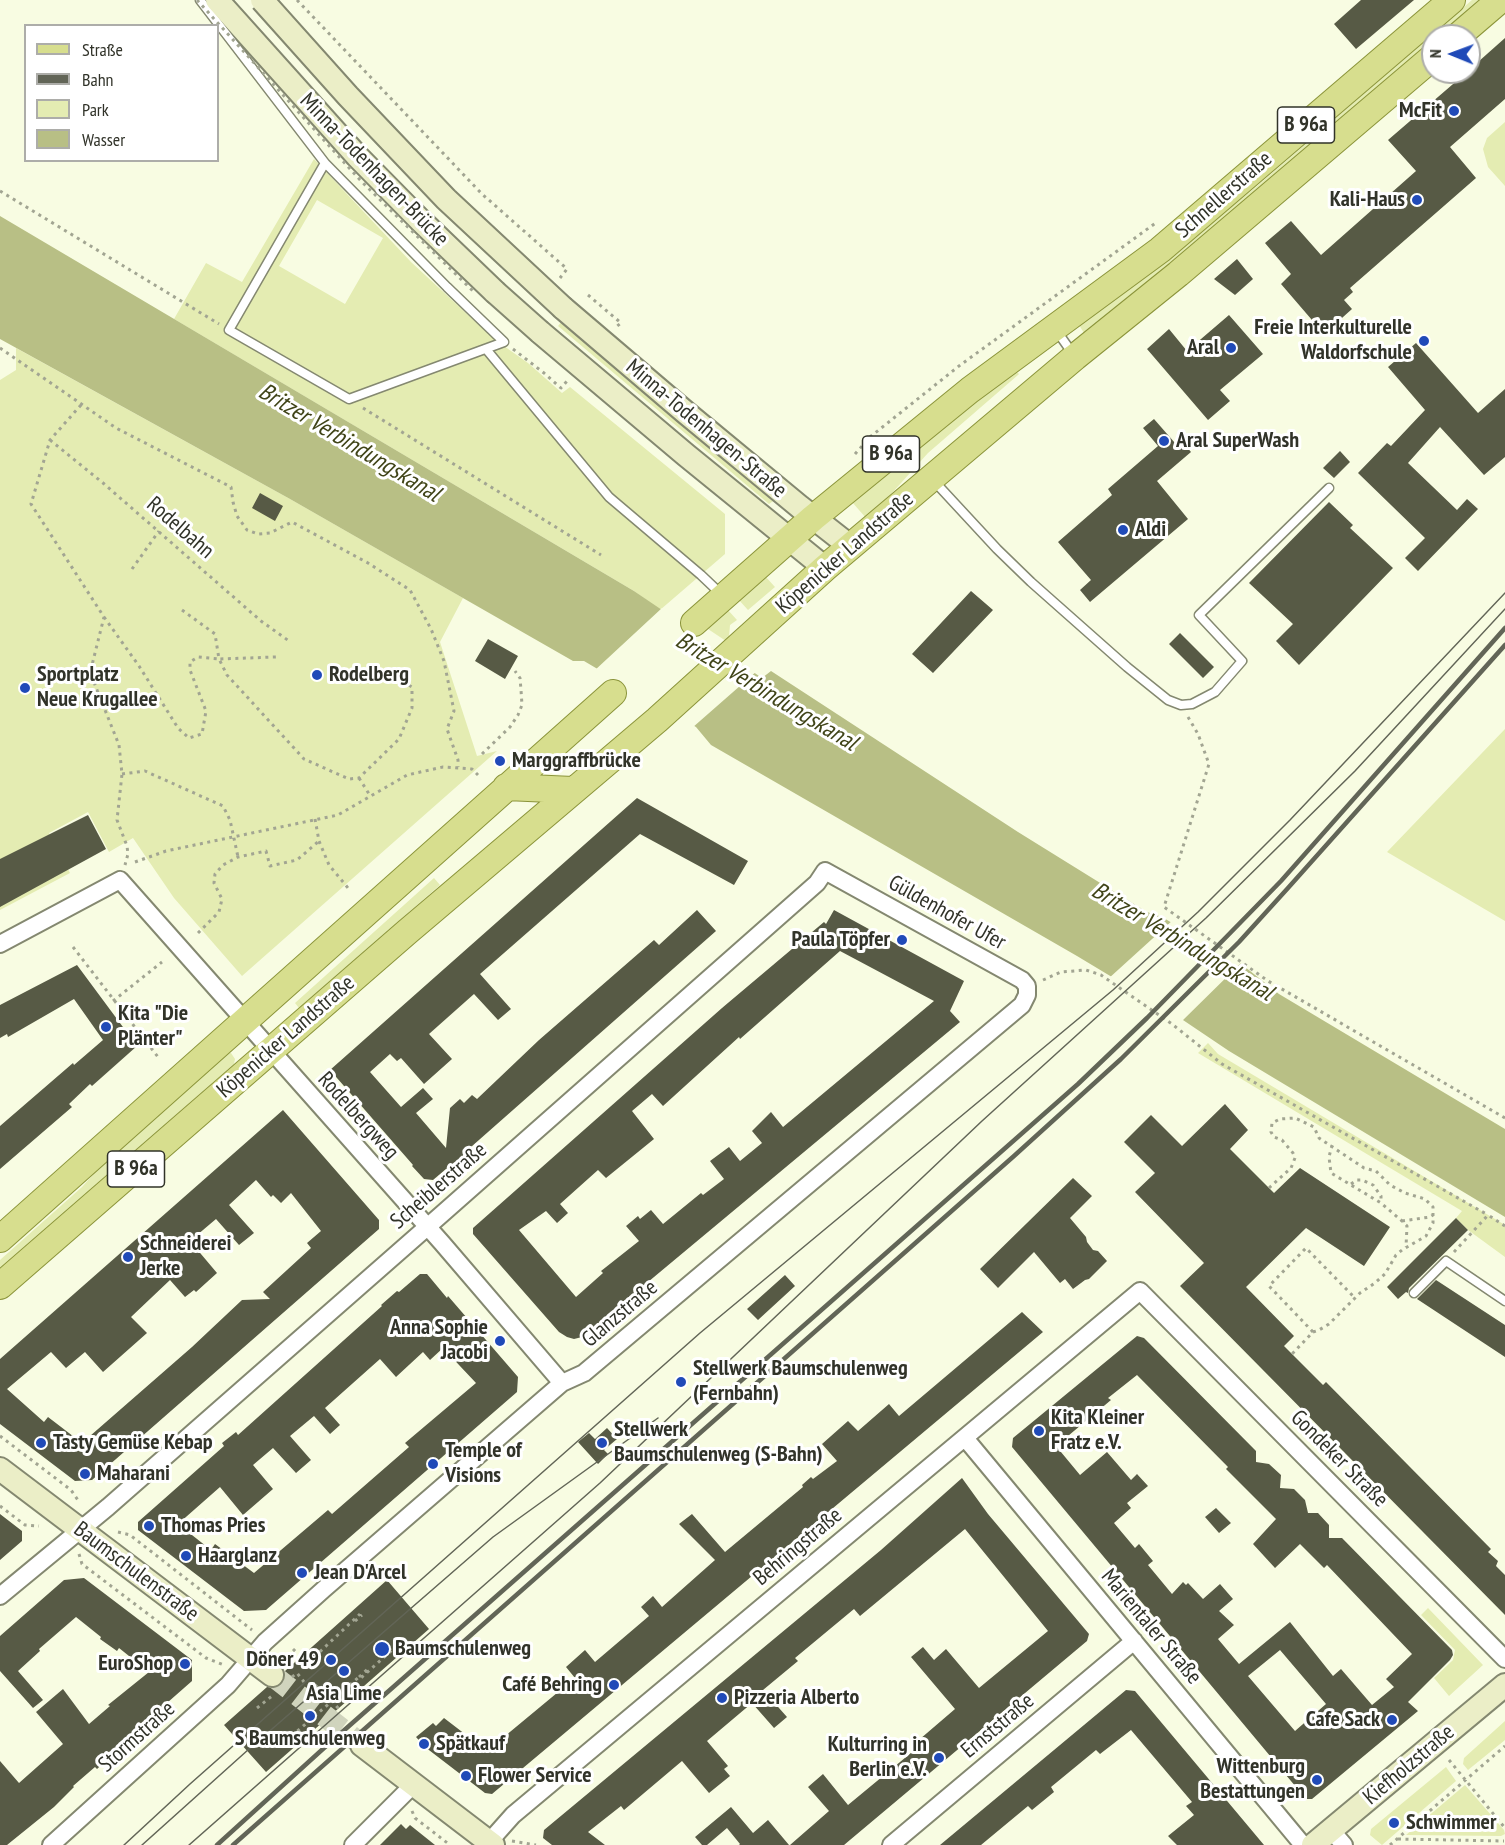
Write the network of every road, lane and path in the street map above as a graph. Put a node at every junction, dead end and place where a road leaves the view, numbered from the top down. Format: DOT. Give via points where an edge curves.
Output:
graph roads {
  1 [pos="199,0"];
  2 [pos="217,0"];
  3 [pos="262,0"];
  4 [pos="297,0"];
  5 [pos="1452,0"];
  6 [pos="1500,0"];
  7 [pos="217,24"];
  8 [pos="1472,24"];
  9 [pos="219,26"];
  10 [pos="1421,67"];
  11 [pos="325,164"];
  12 [pos="0,191"];
  13 [pos="1157,222"];
  14 [pos="1160,250"];
  15 [pos="567,269"];
  16 [pos="1178,274"];
  17 [pos="588,295"];
  18 [pos="482,299"];
  19 [pos="563,308"];
  20 [pos="621,323"];
  21 [pos="1055,328"];
  22 [pos="229,330"];
  23 [pos="540,332"];
  24 [pos="504,342"];
  25 [pos="0,348"];
  26 [pos="486,349"];
  27 [pos="1075,357"];
  28 [pos="571,378"];
  29 [pos="349,399"];
  30 [pos="81,405"];
  31 [pos="50,440"];
  32 [pos="852,457"];
  33 [pos="932,479"];
  34 [pos="1329,488"];
  35 [pos="813,518"];
  36 [pos="159,531"];
  37 [pos="789,539"];
  38 [pos="851,547"];
  39 [pos="601,555"];
  40 [pos="825,568"];
  41 [pos="132,569"];
  42 [pos="723,596"];
  43 [pos="182,610"];
  44 [pos="104,617"];
  45 [pos="694,623"];
  46 [pos="289,641"];
  47 [pos="276,657"];
  48 [pos="219,659"];
  49 [pos="515,671"];
  50 [pos="374,672"];
  51 [pos="613,693"];
  52 [pos="1181,705"];
  53 [pos="482,754"];
  54 [pos="458,767"];
  55 [pos="122,774"];
  56 [pos="478,775"];
  57 [pos="359,778"];
  58 [pos="506,787"];
  59 [pos="573,790"];
  60 [pos="370,797"];
  61 [pos="315,819"];
  62 [pos="233,837"];
  63 [pos="319,842"];
  64 [pos="128,854"];
  65 [pos="238,857"];
  66 [pos="135,862"];
  67 [pos="825,871"];
  68 [pos="348,888"];
  69 [pos="198,933"];
  70 [pos="0,944"];
  71 [pos="73,947"];
  72 [pos="162,962"];
  73 [pos="1036,982"];
  74 [pos="113,1001"];
  75 [pos="1022,1005"];
  76 [pos="245,1021"];
  77 [pos="270,1051"];
  78 [pos="158,1057"];
  79 [pos="1505,1118"];
  80 [pos="1332,1145"];
  81 [pos="1351,1184"];
  82 [pos="1269,1188"];
  83 [pos="1381,1203"];
  84 [pos="1433,1215"];
  85 [pos="1488,1215"];
  86 [pos="1402,1221"];
  87 [pos="1505,1226"];
  88 [pos="427,1227"];
  89 [pos="0,1239"];
  90 [pos="1406,1248"];
  91 [pos="1446,1261"];
  92 [pos="0,1286"];
  93 [pos="1140,1291"];
  94 [pos="1414,1293"];
  95 [pos="1355,1298"];
  96 [pos="1505,1301"];
  97 [pos="1313,1332"];
  98 [pos="1292,1354"];
  99 [pos="562,1383"];
  100 [pos="0,1436"];
  101 [pos="964,1438"];
  102 [pos="0,1469"];
  103 [pos="0,1506"];
  104 [pos="44,1529"];
  105 [pos="81,1530"];
  106 [pos="111,1530"];
  107 [pos="0,1596"];
  108 [pos="361,1615"];
  109 [pos="251,1628"];
  110 [pos="1134,1641"];
  111 [pos="292,1649"];
  112 [pos="391,1649"];
  113 [pos="297,1653"];
  114 [pos="206,1658"];
  115 [pos="251,1659"];
  116 [pos="1505,1659"];
  117 [pos="309,1662"];
  118 [pos="318,1684"];
  119 [pos="271,1685"];
  120 [pos="1505,1685"];
  121 [pos="315,1687"];
  122 [pos="344,1690"];
  123 [pos="257,1708"];
  124 [pos="339,1709"];
  125 [pos="286,1741"];
  126 [pos="362,1745"];
  127 [pos="1505,1746"];
  128 [pos="1449,1760"];
  129 [pos="1465,1779"];
  130 [pos="414,1784"];
  131 [pos="415,1818"];
  132 [pos="1505,1828"];
  133 [pos="1337,1838"];
  134 [pos="1397,1839"];
  135 [pos="1505,1841"];
  136 [pos="491,1844"];
  137 [pos="51,1845"];
  138 [pos="353,1845"];
  139 [pos="450,1845"];
  140 [pos="891,1845"];
  141 [pos="1304,1845"];
  142 [pos="1312,1845"];
  143 [pos="1390,1845"];
  144 [pos="1500,1845"];
  1 -- 7 [label="lane"];
  1 -- 18 [label="path, bridge" via="354,174"];
  2 -- 23 [label="main road, Minna-Todenhagen-Brücke, bridge" via="378,177 451,251"];
  3 -- 19 [label="main road, Minna-Todenhagen-Brücke, bridge" via="439,191"];
  4 -- 15 [label="path" via="482,194"];
  5 -- 14 [label="main road, Schnellerstraße / B 96a"];
  6 -- 8 [label="main road"];
  9 -- 11 [label="lane"];
  10 -- 16 [label="main road, Schnellerstraße / B 96a"];
  11 -- 22 [label="lane"];
  11 -- 24 [label="lane"];
  12 -- 22 [label="path"];
  13 -- 32 [label="path" via="959,366 870,437"];
  14 -- 21 [label="main road, Köpenicker Landstraße / B 96a"];
  16 -- 27 [label="main road, Köpenicker Landstraße / B 96a"];
  17 -- 20 [label="path"];
  19 -- 35 [label="main road, Minna-Todenhagen-Straße"];
  21 -- 27 [label="lane"];
  21 -- 35 [label="main road, Köpenicker Landstraße / B 96a" via="970,390"];
  22 -- 29 [label="lane"];
  23 -- 37 [label="main road, Minna-Todenhagen-Straße"];
  24 -- 26 [label="lane"];
  24 -- 28 [label="path" via="561,388"];
  25 -- 30 [label="path"];
  26 -- 29 [label="lane"];
  26 -- 42 [label="lane" via="609,497"];
  27 -- 33 [label="main road, Köpenicker Landstraße / B 96a"];
  29 -- 39 [label="path"];
  30 -- 31 [label="path"];
  30 -- 54 [label="path" via="116,428 231,487 237,516 247,530 270,533 292,522 410,590 444,661 454,711 447,729"];
  31 -- 36 [label="path, Rodelbahn"];
  31 -- 44 [label="path" via="31,504"];
  33 -- 38 [label="main road, Köpenicker Landstraße / B 96a"];
  33 -- 52 [label="lane" via="1031,582 1127,668 1168,700"];
  34 -- 52 [label="lane" via="1198,615 1242,661 1215,692"];
  35 -- 37 [label="main road, Köpenicker Landstraße / B 96a"];
  35 -- 38 [label="main road, Minna-Todenhagen-Straße"];
  36 -- 41 [label="path"];
  36 -- 46 [label="path, Rodelbahn"];
  37 -- 40 [label="main road, Minna-Todenhagen-Straße"];
  37 -- 42 [label="main road, Köpenicker Landstraße / B 96a"];
  38 -- 40 [label="main road, Köpenicker Landstraße / B 96a"];
  40 -- 59 [label="main road, Köpenicker Landstraße / B 96a" via="657,720"];
  42 -- 45 [label="main road, Köpenicker Landstraße / B 96a"];
  43 -- 48 [label="path" via="216,634"];
  44 -- 48 [label="path" via="178,728 189,738 202,734 206,711 190,662 198,657"];
  44 -- 55 [label="path" via="92,665 119,745"];
  47 -- 48 [label="path"];
  48 -- 57 [label="path" via="227,675 304,759 349,779"];
  49 -- 53 [label="path" via="520,678 522,705 510,727"];
  50 -- 57 [label="path" via="393,676 412,687 412,708 399,739"];
  51 -- 58 [label="main road, Köpenicker Landstraße / B 96a"];
  52 -- 79 [label="path" via="1209,764 1164,907 1268,981"];
  54 -- 56 [label="path" via="472,769"];
  54 -- 60 [label="path" via="407,775"];
  55 -- 62 [label="path" via="145,771 223,806"];
  55 -- 64 [label="path" via="117,820"];
  57 -- 60 [label="path"];
  58 -- 59 [label="main road"];
  58 -- 76 [label="main road, Köpenicker Landstraße / B 96a"];
  59 -- 77 [label="main road, Köpenicker Landstraße / B 96a"];
  60 -- 61 [label="path" via="338,815"];
  61 -- 62 [label="path"];
  61 -- 63 [label="path"];
  62 -- 65 [label="path"];
  62 -- 66 [label="path"];
  63 -- 65 [label="path" via="297,860 270,866 266,851"];
  63 -- 68 [label="path" via="329,865"];
  65 -- 69 [label="path" via="215,874 214,883 222,899 219,912"];
  67 -- 75 [label="street, Güldenhofer Ufer" via="1022,980 1028,986"];
  67 -- 88 [label="street, Scheiblerstraße" via="817,883"];
  70 -- 76 [label="street, Rodelbergweg" via="120,880"];
  71 -- 74 [label="path"];
  72 -- 74 [label="path"];
  73 -- 85 [label="path" via="1061,972 1086,970 1101,975 1222,1064"];
  74 -- 78 [label="path"];
  75 -- 99 [label="street, Glanzstraße" via="584,1374"];
  76 -- 77 [label="street, Rodelbergweg"];
  76 -- 89 [label="main road, Köpenicker Landstraße / B 96a"];
  77 -- 88 [label="street, Rodelbergweg"];
  77 -- 92 [label="main road, Köpenicker Landstraße / B 96a"];
  80 -- 81 [label="path" via="1331,1173"];
  80 -- 82 [label="path" via="1303,1121 1274,1120 1271,1132 1295,1158 1291,1168"];
  80 -- 84 [label="path" via="1400,1190 1425,1199 1433,1207"];
  81 -- 83 [label="path"];
  81 -- 83 [label="path" via="1362,1180 1373,1185"];
  83 -- 86 [label="path"];
  84 -- 86 [label="path"];
  84 -- 90 [label="path" via="1432,1229"];
  85 -- 87 [label="path"];
  85 -- 91 [label="path"];
  86 -- 90 [label="path" via="1407,1226"];
  88 -- 99 [label="street, Rodelbergweg"];
  88 -- 105 [label="street, Scheiblerstraße"];
  90 -- 95 [label="path" via="1396,1255 1385,1274"];
  91 -- 94 [label="lane"];
  91 -- 96 [label="lane"];
  93 -- 101 [label="street, Behringstraße"];
  93 -- 116 [label="street, Gondeker Straße"];
  95 -- 97 [label="path" via="1329,1324"];
  95 -- 97 [label="path" via="1306,1248 1269,1286"];
  97 -- 98 [label="path"];
  99 -- 115 [label="street, Glanzstraße" via="316,1595"];
  100 -- 105 [label="path" via="71,1490"];
  101 -- 110 [label="street, Marientaler Straße"];
  101 -- 136 [label="street, Behringstraße" via="513,1815"];
  102 -- 105 [label="main road, Baumschulenstraße"];
  103 -- 104 [label="path" via="26,1525"];
  105 -- 107 [label="street, Scheiblerstraße"];
  105 -- 114 [label="path" via="82,1564"];
  105 -- 115 [label="main road, Baumschulenstraße"];
  106 -- 109 [label="path" via="130,1535"];
  108 -- 117 [label="path"];
  110 -- 140 [label="street, Ernststraße"];
  110 -- 141 [label="street, Marientaler Straße"];
  111 -- 113 [label="path"];
  112 -- 122 [label="path"];
  115 -- 119 [label="main road, Baumschulenstraße"];
  115 -- 137 [label="street, Stormstraße"];
  118 -- 121 [label="path"];
  119 -- 123 [label="path"];
  120 -- 133 [label="main road, Kiefholzstraße"];
  124 -- 125 [label="path" via="332,1701"];
  126 -- 130 [label="main road"];
  127 -- 129 [label="path"];
  128 -- 129 [label="path"];
  129 -- 132 [label="path"];
  129 -- 134 [label="path"];
  130 -- 136 [label="main road"];
  130 -- 138 [label="street"];
  131 -- 139 [label="path"];
  133 -- 142 [label="main road, Kiefholzstraße"];
  134 -- 135 [label="path"];
  134 -- 143 [label="path"];
  135 -- 144 [label="path"];
}
